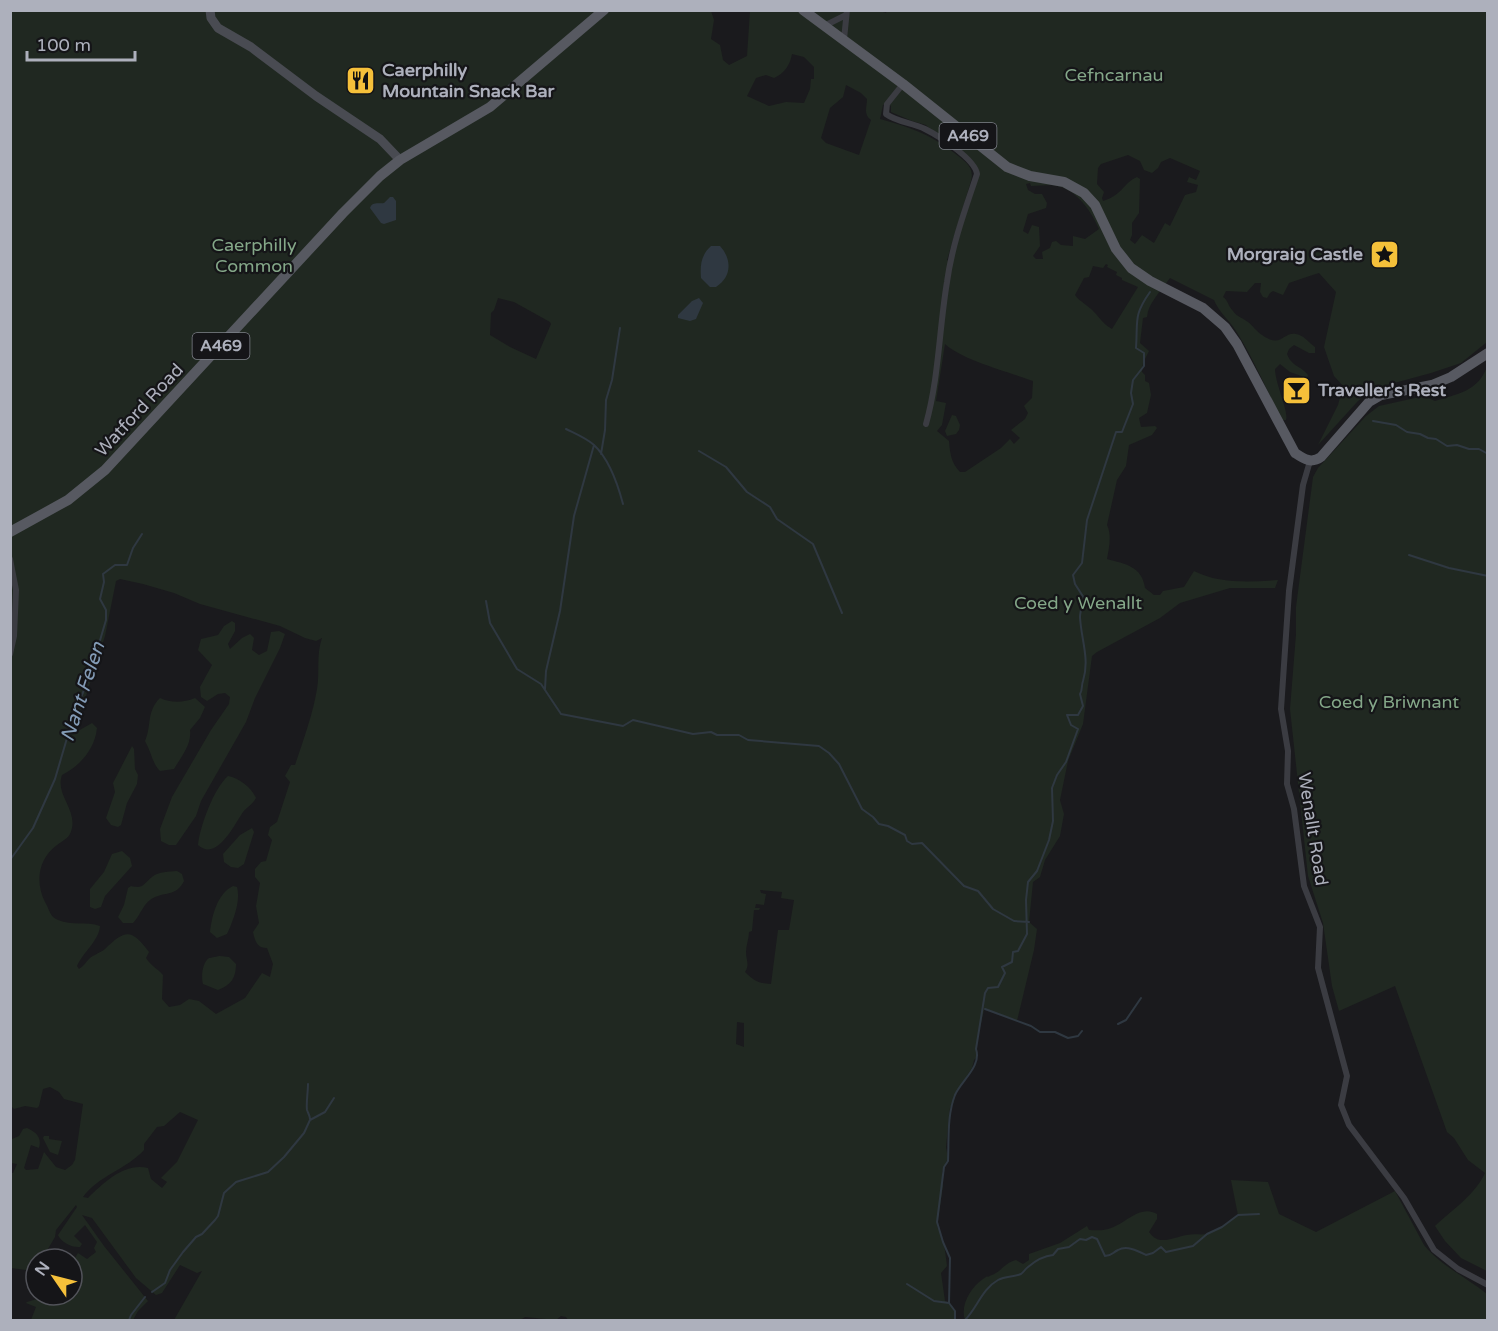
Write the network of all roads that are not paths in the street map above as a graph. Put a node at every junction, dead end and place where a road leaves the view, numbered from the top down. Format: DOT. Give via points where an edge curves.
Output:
graph roads {
  1 [pos="210,10"];
  2 [pos="604,10"];
  3 [pos="803,10"];
  4 [pos="847,13"];
  5 [pos="824,26"];
  6 [pos="843,40"];
  7 [pos="903,84"];
  8 [pos="400,160"];
  9 [pos="1488,353"];
  10 [pos="926,424"];
  11 [pos="1310,461"];
  12 [pos="10,532"];
  13 [pos="10,559"];
  14 [pos="10,654"];
  15 [pos="1488,1285"];
  1 -- 8 [label="main road" via="218,28 380,139"];
  2 -- 8 [label="main road, A469" via="490,107"];
  3 -- 5 [label="main road, A469"];
  4 -- 5 [label="street"];
  4 -- 6 [label="street"];
  5 -- 6 [label="main road, A469"];
  6 -- 7 [label="main road, A469"];
  7 -- 10 [label="street" via="887,104 886,114 934,134 971,161 976,174 950,263 936,382"];
  7 -- 11 [label="main road, A469" via="1007,167 1064,182 1084,193 1131,268 1203,308 1225,327 1295,453"];
  8 -- 12 [label="main road, Watford Road / A469" via="343,213 105,470 68,500"];
  9 -- 11 [label="main road" via="1462,372 1432,385 1381,395 1369,402 1326,452"];
  11 -- 15 [label="street, Wenallt Road" via="1288,591 1281,709 1288,751 1287,784 1304,886 1320,927 1318,968 1347,1076 1341,1105 1349,1125 1404,1198 1434,1250"];
  13 -- 14 [label="street" via="16,607"];
}
